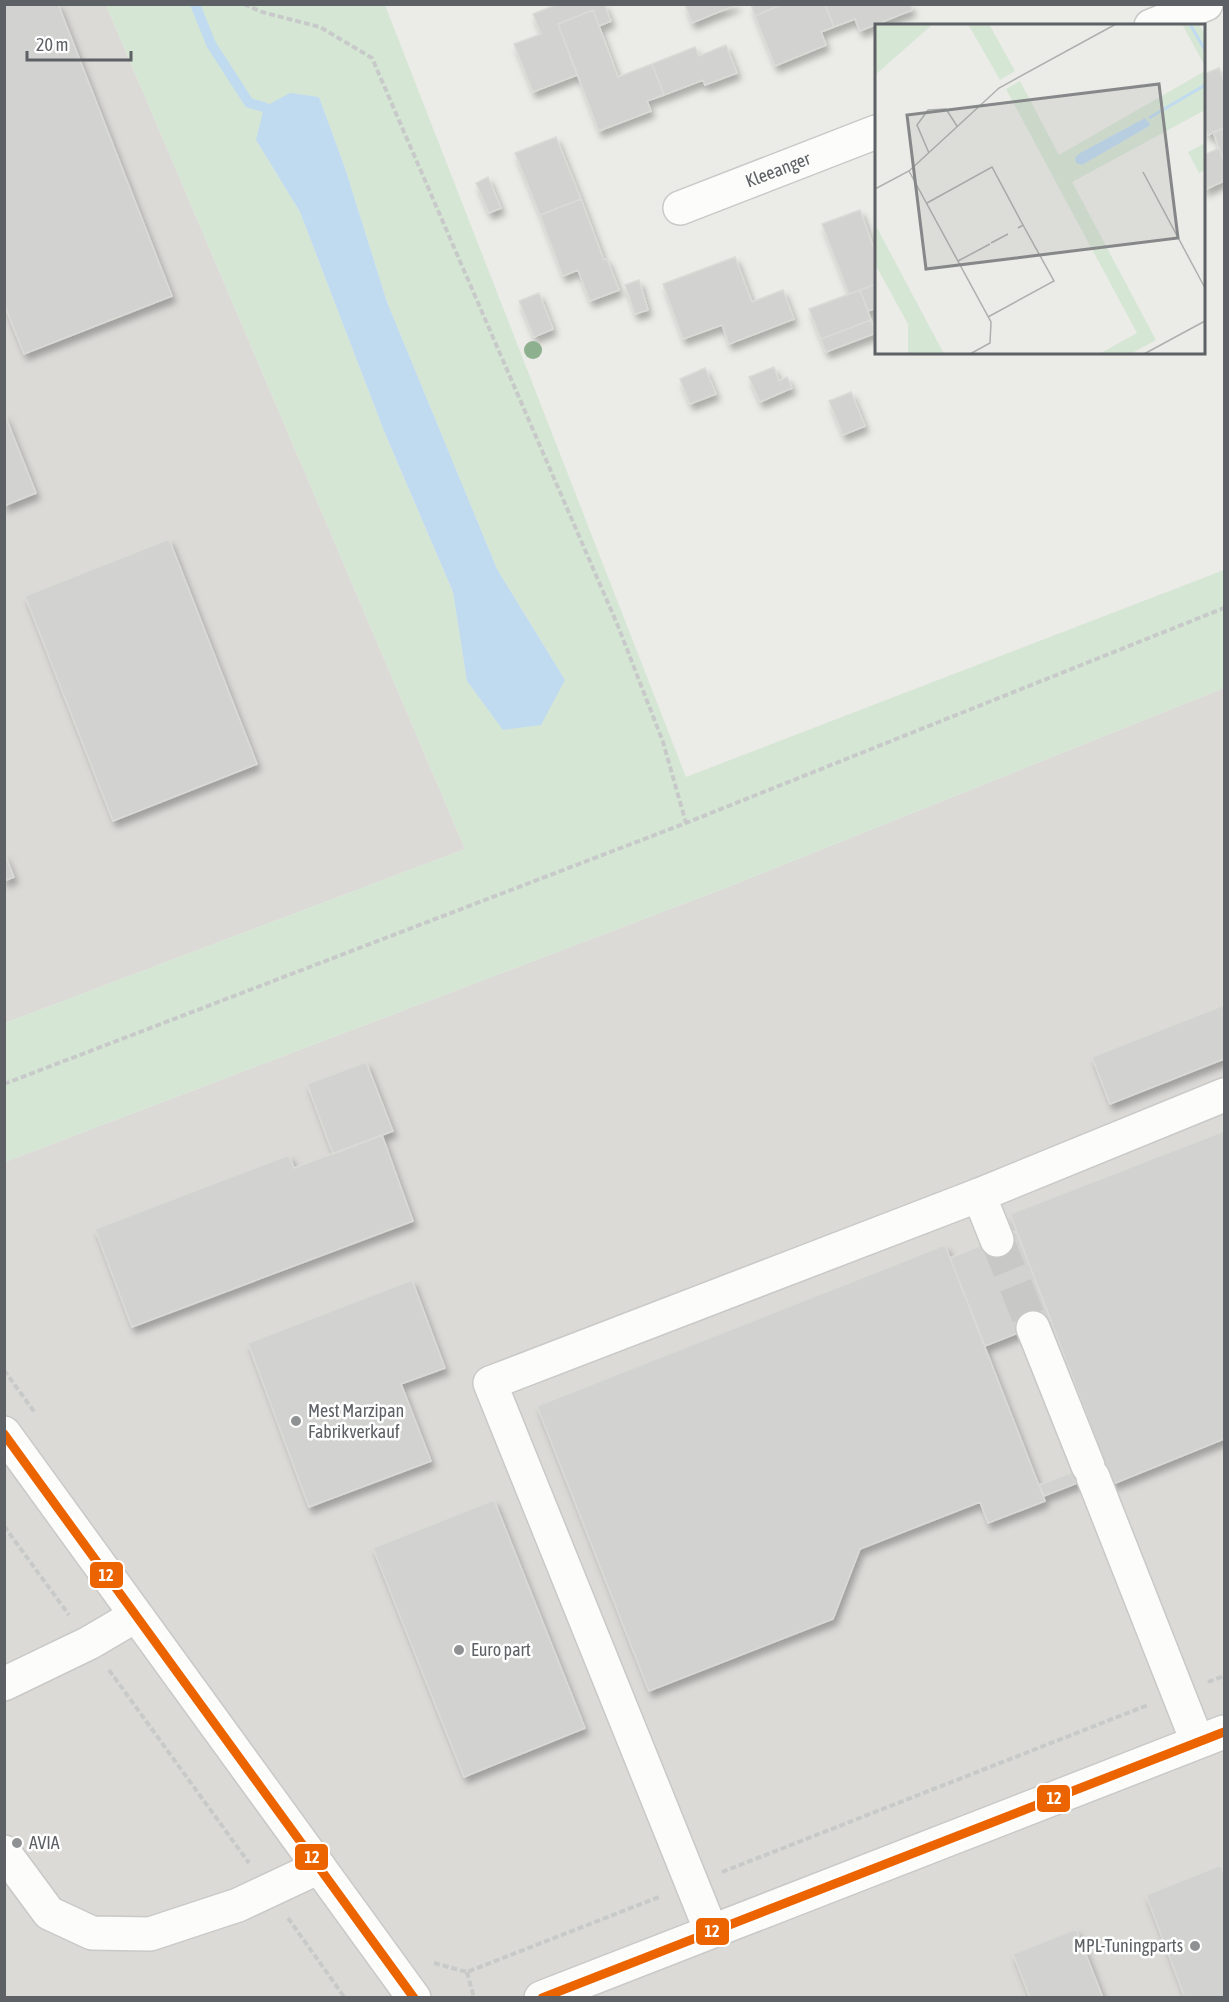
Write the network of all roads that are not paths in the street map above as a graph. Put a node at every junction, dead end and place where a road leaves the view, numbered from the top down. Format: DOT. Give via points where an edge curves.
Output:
graph roads {
  1 [pos="1206,4"];
  2 [pos="1156,24"];
  3 [pos="875,132"];
  4 [pos="680,208"];
  5 [pos="1224,1095"];
  6 [pos="979,1195"];
  7 [pos="997,1240"];
  8 [pos="1032,1328"];
  9 [pos="4,1433"];
  10 [pos="135,1616"];
  11 [pos="4,1684"];
  12 [pos="1211,1737"];
  13 [pos="4,1852"];
  14 [pos="319,1867"];
  15 [pos="711,1931"];
  16 [pos="414,1998"];
  17 [pos="541,1998"];
  1 -- 2 [label="street"];
  3 -- 4 [label="street, Kleeanger"];
  5 -- 6 [label="street"];
  6 -- 7 [label="street"];
  6 -- 15 [label="street" via="490,1383"];
  8 -- 12 [label="street" via="1179,1693"];
  9 -- 10 [label="street"];
  10 -- 11 [label="street"];
  10 -- 14 [label="street"];
  12 -- 15 [label="street"];
  13 -- 14 [label="street" via="49,1913 92,1933 150,1934 238,1905"];
  14 -- 16 [label="street"];
  15 -- 17 [label="street"];
}
